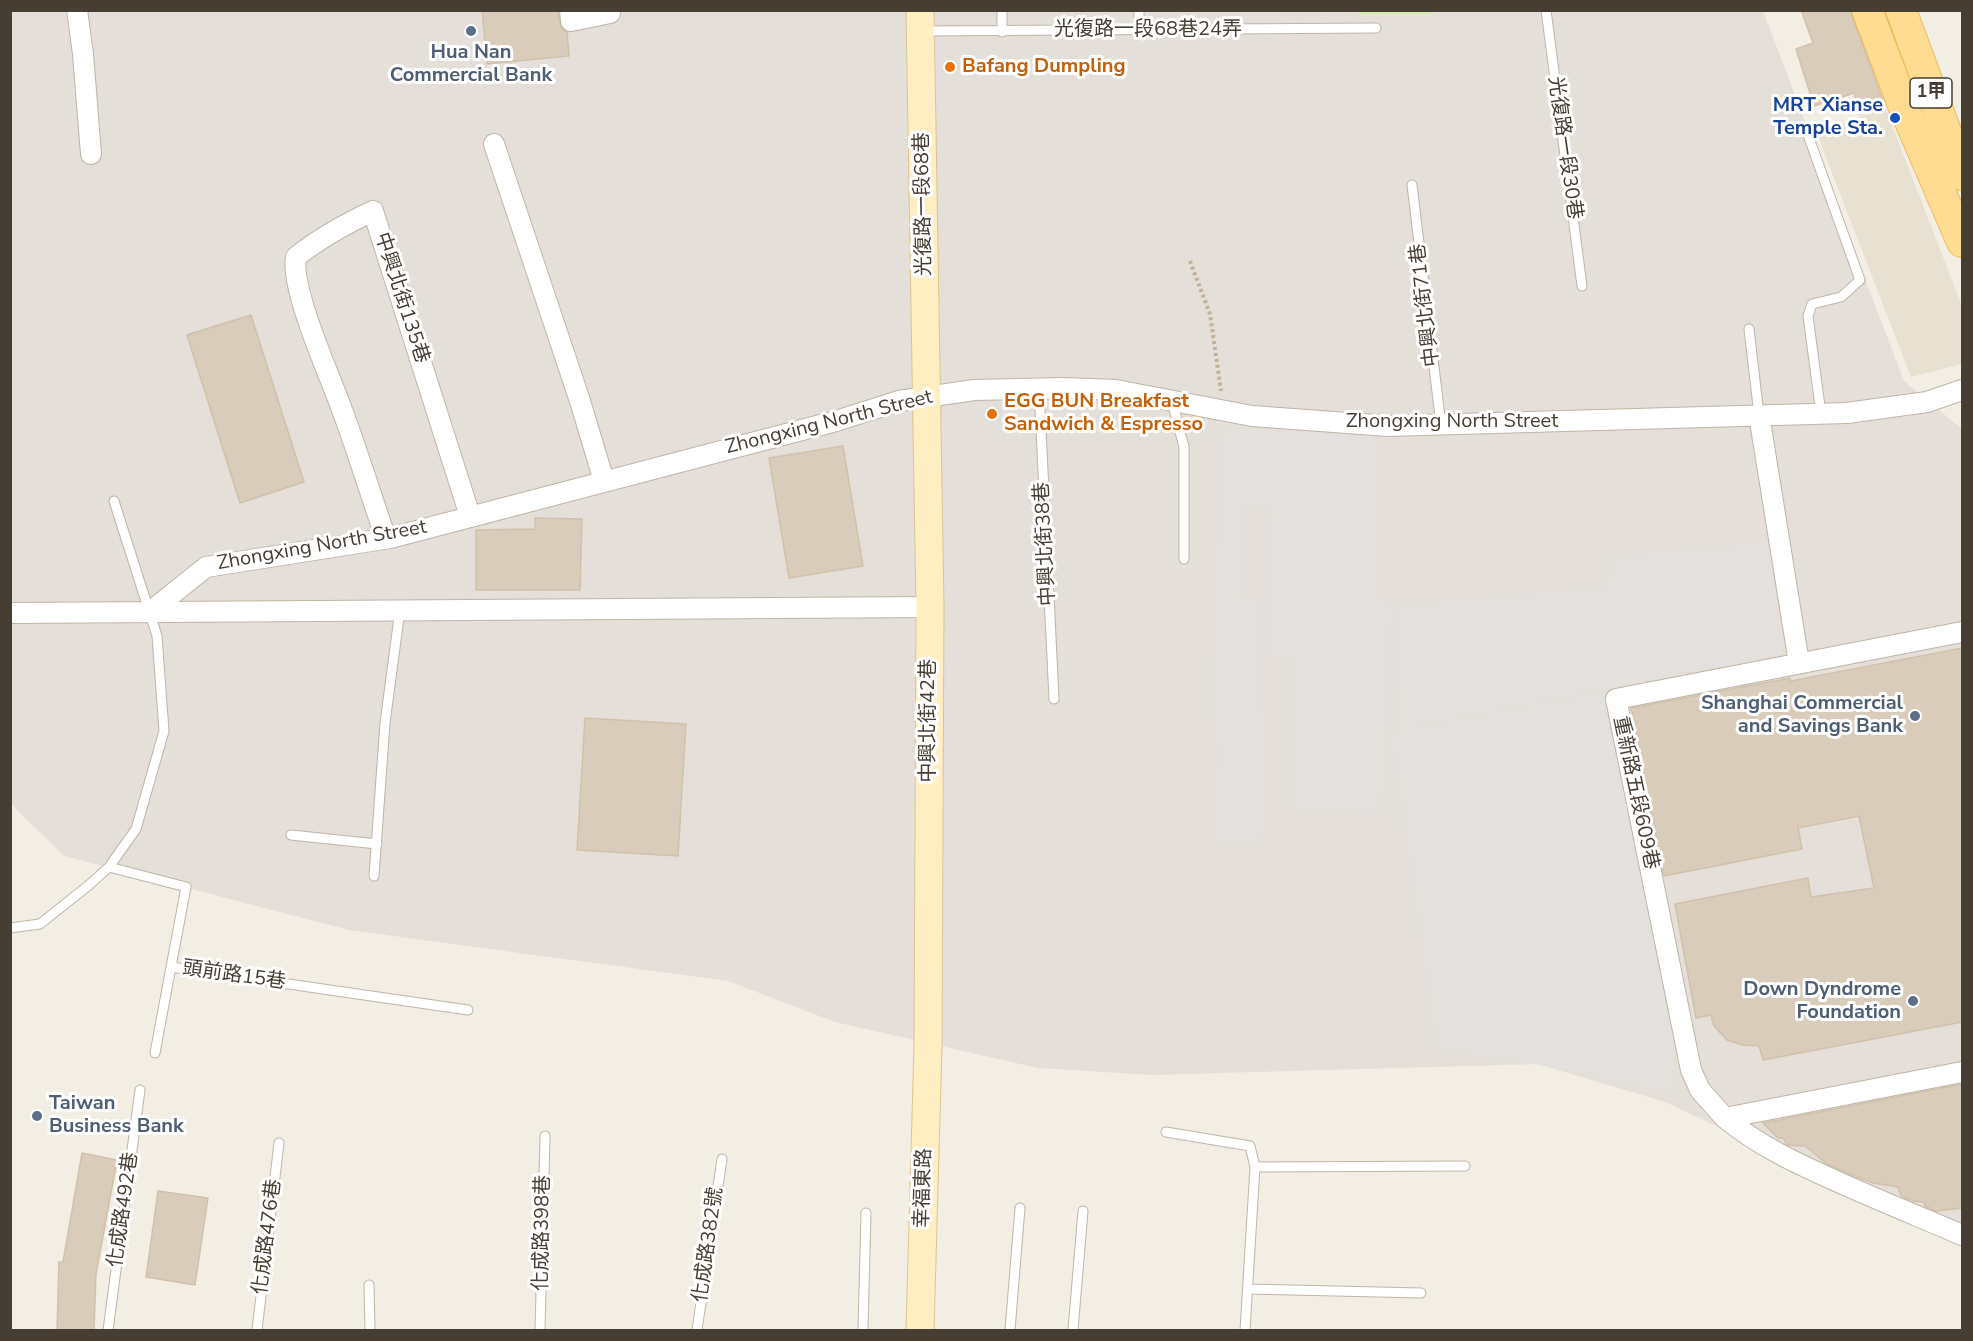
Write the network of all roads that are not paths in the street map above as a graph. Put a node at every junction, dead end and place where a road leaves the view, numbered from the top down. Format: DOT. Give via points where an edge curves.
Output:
graph roads {
  1 [pos="77,10"];
  2 [pos="570,10"];
  3 [pos="1002,10"];
  4 [pos="1139,10"];
  5 [pos="1546,10"];
  6 [pos="1867,10"];
  7 [pos="1901,10"];
  8 [pos="610,13"];
  9 [pos="920,21"];
  10 [pos="1376,28"];
  11 [pos="1139,31"];
  12 [pos="1002,32"];
  13 [pos="1808,135"];
  14 [pos="494,144"];
  15 [pos="91,154"];
  16 [pos="1962,175"];
  17 [pos="1412,185"];
  18 [pos="1962,242"];
  19 [pos="1582,286"];
  20 [pos="1749,329"];
  21 [pos="1039,388"];
  22 [pos="1962,390"];
  23 [pos="927,397"];
  24 [pos="1171,400"];
  25 [pos="1821,414"];
  26 [pos="1759,416"];
  27 [pos="1441,425"];
  28 [pos="604,481"];
  29 [pos="114,501"];
  30 [pos="470,516"];
  31 [pos="390,538"];
  32 [pos="1184,559"];
  33 [pos="930,607"];
  34 [pos="400,610"];
  35 [pos="151,611"];
  36 [pos="10,613"];
  37 [pos="1962,632"];
  38 [pos="1799,663"];
  39 [pos="1054,699"];
  40 [pos="291,835"];
  41 [pos="377,843"];
  42 [pos="109,867"];
  43 [pos="374,876"];
  44 [pos="10,928"];
  45 [pos="171,967"];
  46 [pos="468,1010"];
  47 [pos="928,1046"];
  48 [pos="155,1053"];
  49 [pos="1962,1072"];
  50 [pos="140,1090"];
  51 [pos="1725,1118"];
  52 [pos="1166,1132"];
  53 [pos="545,1136"];
  54 [pos="279,1143"];
  55 [pos="722,1159"];
  56 [pos="1465,1166"];
  57 [pos="1255,1167"];
  58 [pos="1020,1208"];
  59 [pos="1083,1211"];
  60 [pos="866,1213"];
  61 [pos="1962,1234"];
  62 [pos="369,1285"];
  63 [pos="1248,1289"];
  64 [pos="1421,1293"];
  65 [pos="108,1330"];
  66 [pos="257,1330"];
  67 [pos="370,1330"];
  68 [pos="540,1330"];
  69 [pos="697,1330"];
  70 [pos="863,1330"];
  71 [pos="920,1330"];
  72 [pos="1010,1330"];
  73 [pos="1073,1330"];
  74 [pos="1245,1330"];
  1 -- 15 [label="street"];
  2 -- 8 [label="street" via="571,21"];
  3 -- 12 [label="lane"];
  4 -- 11 [label="lane"];
  5 -- 19 [label="lane, 光復路一段30巷"];
  6 -- 18 [label="main road, 1甲"];
  7 -- 16 [label="main road, 1甲"];
  9 -- 12 [label="lane, 光復路一段68巷24弄"];
  9 -- 23 [label="street, 光復路一段68巷"];
  10 -- 11 [label="lane, 光復路一段68巷24弄"];
  11 -- 12 [label="lane, 光復路一段68巷24弄"];
  13 -- 25 [label="lane" via="1860,280 1841,297 1812,304 1808,316"];
  14 -- 28 [label="street"];
  17 -- 27 [label="lane, 中興北街71巷"];
  20 -- 26 [label="lane"];
  21 -- 23 [label="street, Zhongxing North Street" via="974,390"];
  21 -- 24 [label="street, Zhongxing North Street" via="1116,390"];
  21 -- 39 [label="lane, 中興北街38巷"];
  22 -- 25 [label="street, Zhongxing North Street" via="1927,402"];
  23 -- 28 [label="street, Zhongxing North Street" via="899,401"];
  23 -- 33 [label="street, 中興北街42巷"];
  24 -- 27 [label="street, Zhongxing North Street" via="1252,416 1388,426"];
  24 -- 32 [label="lane" via="1184,447"];
  25 -- 26 [label="street, Zhongxing North Street"];
  26 -- 27 [label="street, Zhongxing North Street"];
  26 -- 38 [label="street"];
  28 -- 30 [label="street, Zhongxing North Street"];
  29 -- 35 [label="lane"];
  30 -- 31 [label="street, Zhongxing North Street"];
  30 -- 31 [label="street, 中興北街135巷" via="373,211 307,248 296,257 294,265 304,309 383,530"];
  31 -- 35 [label="street, Zhongxing North Street" via="206,567"];
  33 -- 34 [label="street"];
  33 -- 47 [label="street, 中興北街42巷"];
  34 -- 35 [label="street"];
  34 -- 41 [label="lane" via="385,723"];
  35 -- 36 [label="street"];
  35 -- 42 [label="lane" via="158,636 164,731 136,829"];
  37 -- 38 [label="street, 重新路五段609巷"];
  38 -- 51 [label="street, 重新路五段609巷" via="1616,699 1691,1070 1700,1090"];
  40 -- 41 [label="lane"];
  41 -- 43 [label="lane"];
  42 -- 44 [label="lane" via="40,924"];
  42 -- 45 [label="lane, 頭前路15巷" via="186,887"];
  45 -- 46 [label="lane, 頭前路15巷"];
  45 -- 48 [label="lane"];
  47 -- 71 [label="street, 幸福東路"];
  49 -- 51 [label="street"];
  50 -- 65 [label="lane, 化成路492巷"];
  51 -- 61 [label="street, 重新路五段609巷" via="1777,1154"];
  52 -- 57 [label="lane" via="1250,1146"];
  53 -- 68 [label="lane, 化成路398巷"];
  54 -- 66 [label="lane, 化成路476巷"];
  55 -- 69 [label="lane, 化成路382號"];
  56 -- 57 [label="lane"];
  57 -- 63 [label="lane"];
  58 -- 72 [label="lane"];
  59 -- 73 [label="lane"];
  60 -- 70 [label="lane"];
  62 -- 67 [label="lane"];
  63 -- 64 [label="lane"];
  63 -- 74 [label="lane"];
}
